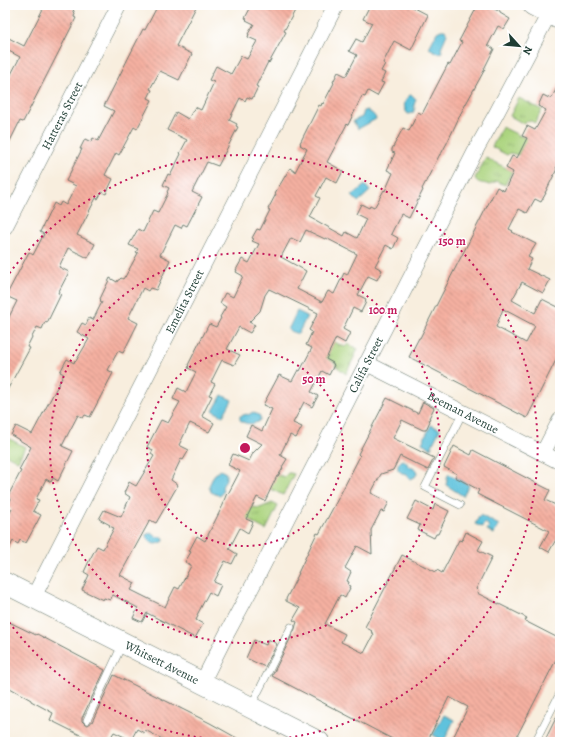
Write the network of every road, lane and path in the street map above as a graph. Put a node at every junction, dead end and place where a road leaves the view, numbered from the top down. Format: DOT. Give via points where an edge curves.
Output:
graph roads {
  1 [pos="119,5"];
  2 [pos="336,5"];
  3 [pos="549,11"];
  4 [pos="5,228"];
  5 [pos="366,363"];
  6 [pos="463,412"];
  7 [pos="560,420"];
  8 [pos="543,453"];
  9 [pos="560,462"];
  10 [pos="460,505"];
  11 [pos="5,583"];
  12 [pos="33,598"];
  13 [pos="291,627"];
  14 [pos="123,643"];
  15 [pos="202,683"];
  16 [pos="560,693"];
  17 [pos="250,708"];
  18 [pos="87,720"];
  19 [pos="306,738"];
  20 [pos="535,742"];
  1 -- 4 [label="street, Hatteras Street"];
  2 -- 12 [label="street, Emelita Street"];
  3 -- 5 [label="street, Califa Street"];
  5 -- 6 [label="street, Beeman Avenue"];
  5 -- 15 [label="street, Califa Street"];
  6 -- 8 [label="street, Beeman Avenue"];
  6 -- 10 [label="lane" via="425,487"];
  7 -- 8 [label="street"];
  8 -- 9 [label="street, Beeman Avenue"];
  11 -- 12 [label="main road, Whitsett Avenue"];
  12 -- 14 [label="main road, Whitsett Avenue"];
  13 -- 17 [label="lane"];
  14 -- 15 [label="main road, Whitsett Avenue"];
  14 -- 18 [label="lane"];
  15 -- 17 [label="main road, Whitsett Avenue"];
  16 -- 20 [label="lane"];
  17 -- 19 [label="main road, Whitsett Avenue"];
}
